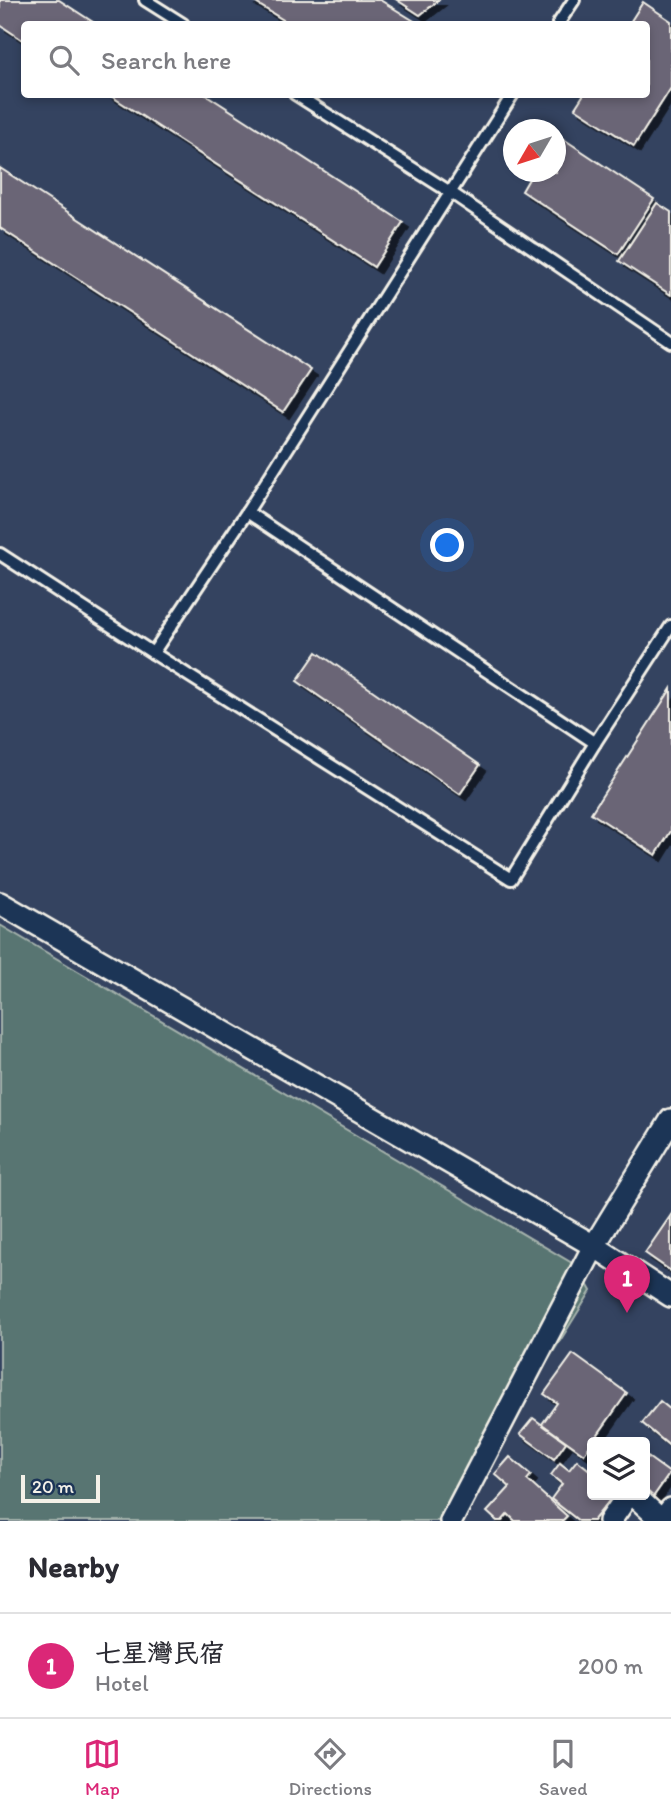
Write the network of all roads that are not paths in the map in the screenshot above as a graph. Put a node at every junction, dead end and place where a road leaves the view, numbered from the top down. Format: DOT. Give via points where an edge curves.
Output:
graph roads {
  1 [pos="145,0"];
  2 [pos="574,0"];
  3 [pos="178,21"];
  4 [pos="560,21"];
  5 [pos="301,98"];
  6 [pos="510,98"];
  7 [pos="450,192"];
  8 [pos="671,342"];
  9 [pos="247,512"];
  10 [pos="0,554"];
  11 [pos="671,626"];
  12 [pos="153,653"];
  13 [pos="595,743"];
  14 [pos="0,903"];
  15 [pos="671,1120"];
  16 [pos="594,1246"];
  17 [pos="671,1296"];
  18 [pos="625,1500"];
  19 [pos="639,1500"];
  20 [pos="671,1509"];
  21 [pos="451,1521"];
  22 [pos="610,1521"];
  1 -- 3 [label="lane"];
  2 -- 4 [label="lane"];
  5 -- 7 [label="lane"];
  6 -- 7 [label="lane"];
  7 -- 8 [label="lane"];
  7 -- 9 [label="lane"];
  9 -- 12 [label="lane"];
  9 -- 13 [label="lane"];
  10 -- 12 [label="lane"];
  11 -- 13 [label="lane"];
  12 -- 13 [label="lane" via="511,879"];
  14 -- 16 [label="street"];
  15 -- 16 [label="street"];
  16 -- 17 [label="street"];
  16 -- 21 [label="street"];
  18 -- 22 [label="street"];
  19 -- 20 [label="street" via="662,1521"];
}
